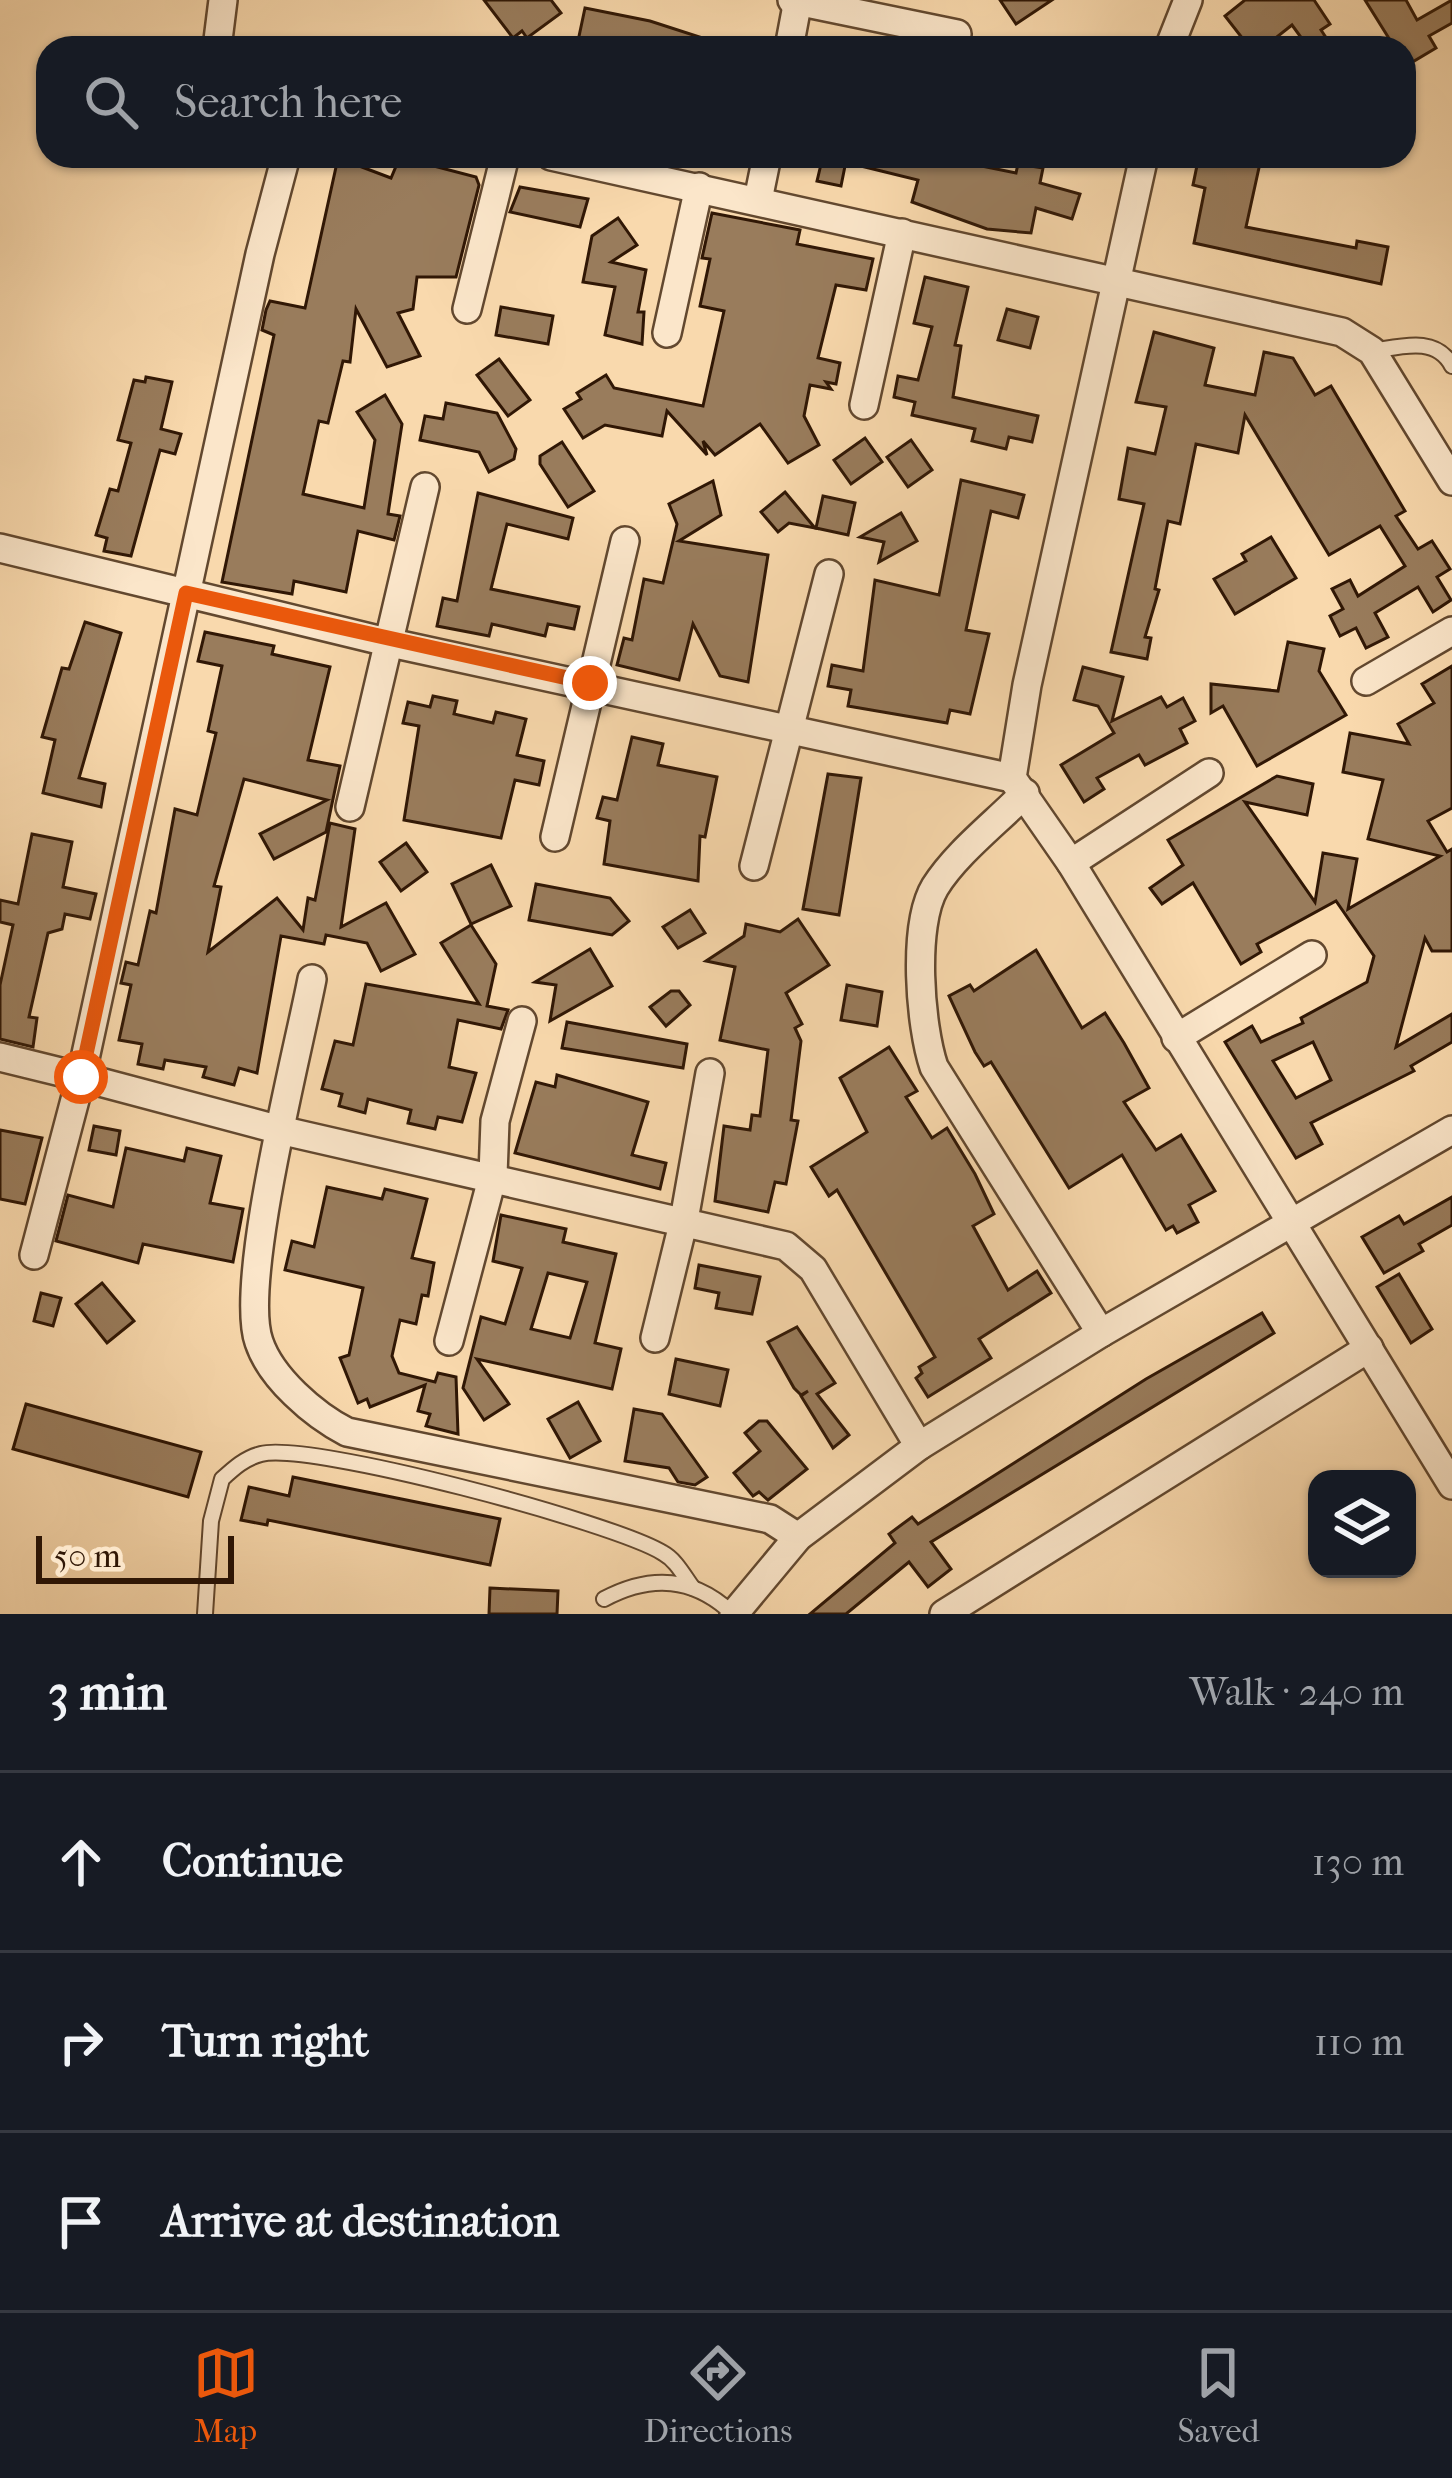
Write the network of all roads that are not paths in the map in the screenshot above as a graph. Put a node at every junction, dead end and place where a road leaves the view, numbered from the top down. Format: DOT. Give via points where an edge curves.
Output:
graph roads {
  1 [pos="223,0"];
  2 [pos="796,0"];
  3 [pos="1188,0"];
  4 [pos="958,34"];
  5 [pos="218,36"];
  6 [pos="791,36"];
  7 [pos="1173,36"];
  8 [pos="283,168"];
  9 [pos="502,168"];
  10 [pos="608,168"];
  11 [pos="765,168"];
  12 [pos="1142,168"];
  13 [pos="699,187"];
  14 [pos="758,200"];
  15 [pos="902,233"];
  16 [pos="1118,283"];
  17 [pos="467,309"];
  18 [pos="668,333"];
  19 [pos="1372,351"];
  20 [pos="1452,366"];
  21 [pos="864,405"];
  22 [pos="1441,437"];
  23 [pos="1452,481"];
  24 [pos="424,487"];
  25 [pos="625,542"];
  26 [pos="0,548"];
  27 [pos="829,574"];
  28 [pos="186,593"];
  29 [pos="1452,631"];
  30 [pos="391,643"];
  31 [pos="1366,681"];
  32 [pos="590,683"];
  33 [pos="790,726"];
  34 [pos="1210,773"];
  35 [pos="1019,786"];
  36 [pos="350,807"];
  37 [pos="555,837"];
  38 [pos="1071,862"];
  39 [pos="754,866"];
  40 [pos="1312,955"];
  41 [pos="312,979"];
  42 [pos="522,1021"];
  43 [pos="1176,1038"];
  44 [pos="0,1057"];
  45 [pos="710,1072"];
  46 [pos="81,1077"];
  47 [pos="1452,1130"];
  48 [pos="284,1131"];
  49 [pos="493,1175"];
  50 [pos="684,1220"];
  51 [pos="1292,1223"];
  52 [pos="34,1255"];
  53 [pos="1101,1333"];
  54 [pos="656,1338"];
  55 [pos="449,1341"];
  56 [pos="1369,1348"];
  57 [pos="1452,1427"];
  58 [pos="1427,1443"];
  59 [pos="919,1446"];
  60 [pos="1452,1485"];
  61 [pos="798,1537"];
  62 [pos="693,1588"];
  63 [pos="604,1598"];
  64 [pos="205,1614"];
  65 [pos="733,1614"];
  66 [pos="944,1614"];
  1 -- 5 [label="street"];
  2 -- 4 [label="street"];
  2 -- 6 [label="street"];
  3 -- 7 [label="street"];
  8 -- 28 [label="street"];
  9 -- 17 [label="street"];
  10 -- 13 [label="street"];
  11 -- 14 [label="street"];
  12 -- 16 [label="street"];
  13 -- 14 [label="street"];
  13 -- 18 [label="street"];
  14 -- 15 [label="street"];
  15 -- 16 [label="street"];
  15 -- 21 [label="street"];
  16 -- 19 [label="street" via="1342,332"];
  16 -- 35 [label="street" via="1027,685"];
  19 -- 20 [label="lane" via="1422,344"];
  19 -- 22 [label="street"];
  22 -- 23 [label="street"];
  24 -- 30 [label="street"];
  25 -- 32 [label="street"];
  26 -- 28 [label="street"];
  27 -- 33 [label="street"];
  28 -- 30 [label="street"];
  28 -- 46 [label="street"];
  29 -- 31 [label="street"];
  30 -- 32 [label="street"];
  30 -- 36 [label="street"];
  32 -- 33 [label="street"];
  32 -- 37 [label="street"];
  33 -- 35 [label="street"];
  33 -- 39 [label="street"];
  34 -- 38 [label="street"];
  35 -- 38 [label="street"];
  35 -- 53 [label="street" via="936,885 923,914 923,1036 934,1067"];
  38 -- 43 [label="street"];
  40 -- 43 [label="street"];
  41 -- 48 [label="street"];
  42 -- 49 [label="street" via="495,1121"];
  43 -- 51 [label="street"];
  44 -- 46 [label="street"];
  45 -- 50 [label="street"];
  46 -- 48 [label="street"];
  46 -- 52 [label="street"];
  47 -- 51 [label="street"];
  48 -- 49 [label="street"];
  48 -- 61 [label="street" via="252,1315 260,1346 320,1418 347,1432 770,1519"];
  49 -- 50 [label="street"];
  49 -- 55 [label="street"];
  50 -- 54 [label="street"];
  50 -- 59 [label="street" via="786,1246 813,1269"];
  51 -- 53 [label="street"];
  51 -- 56 [label="street"];
  53 -- 59 [label="street"];
  56 -- 58 [label="street"];
  56 -- 66 [label="street"];
  57 -- 58 [label="street"];
  58 -- 60 [label="street"];
  59 -- 61 [label="street"];
  61 -- 65 [label="street"];
  62 -- 63 [label="lane" via="637,1582"];
  62 -- 64 [label="lane" via="669,1556 629,1535 485,1493 300,1453 263,1453 222,1479"];
  62 -- 65 [label="lane" via="709,1591"];
}
